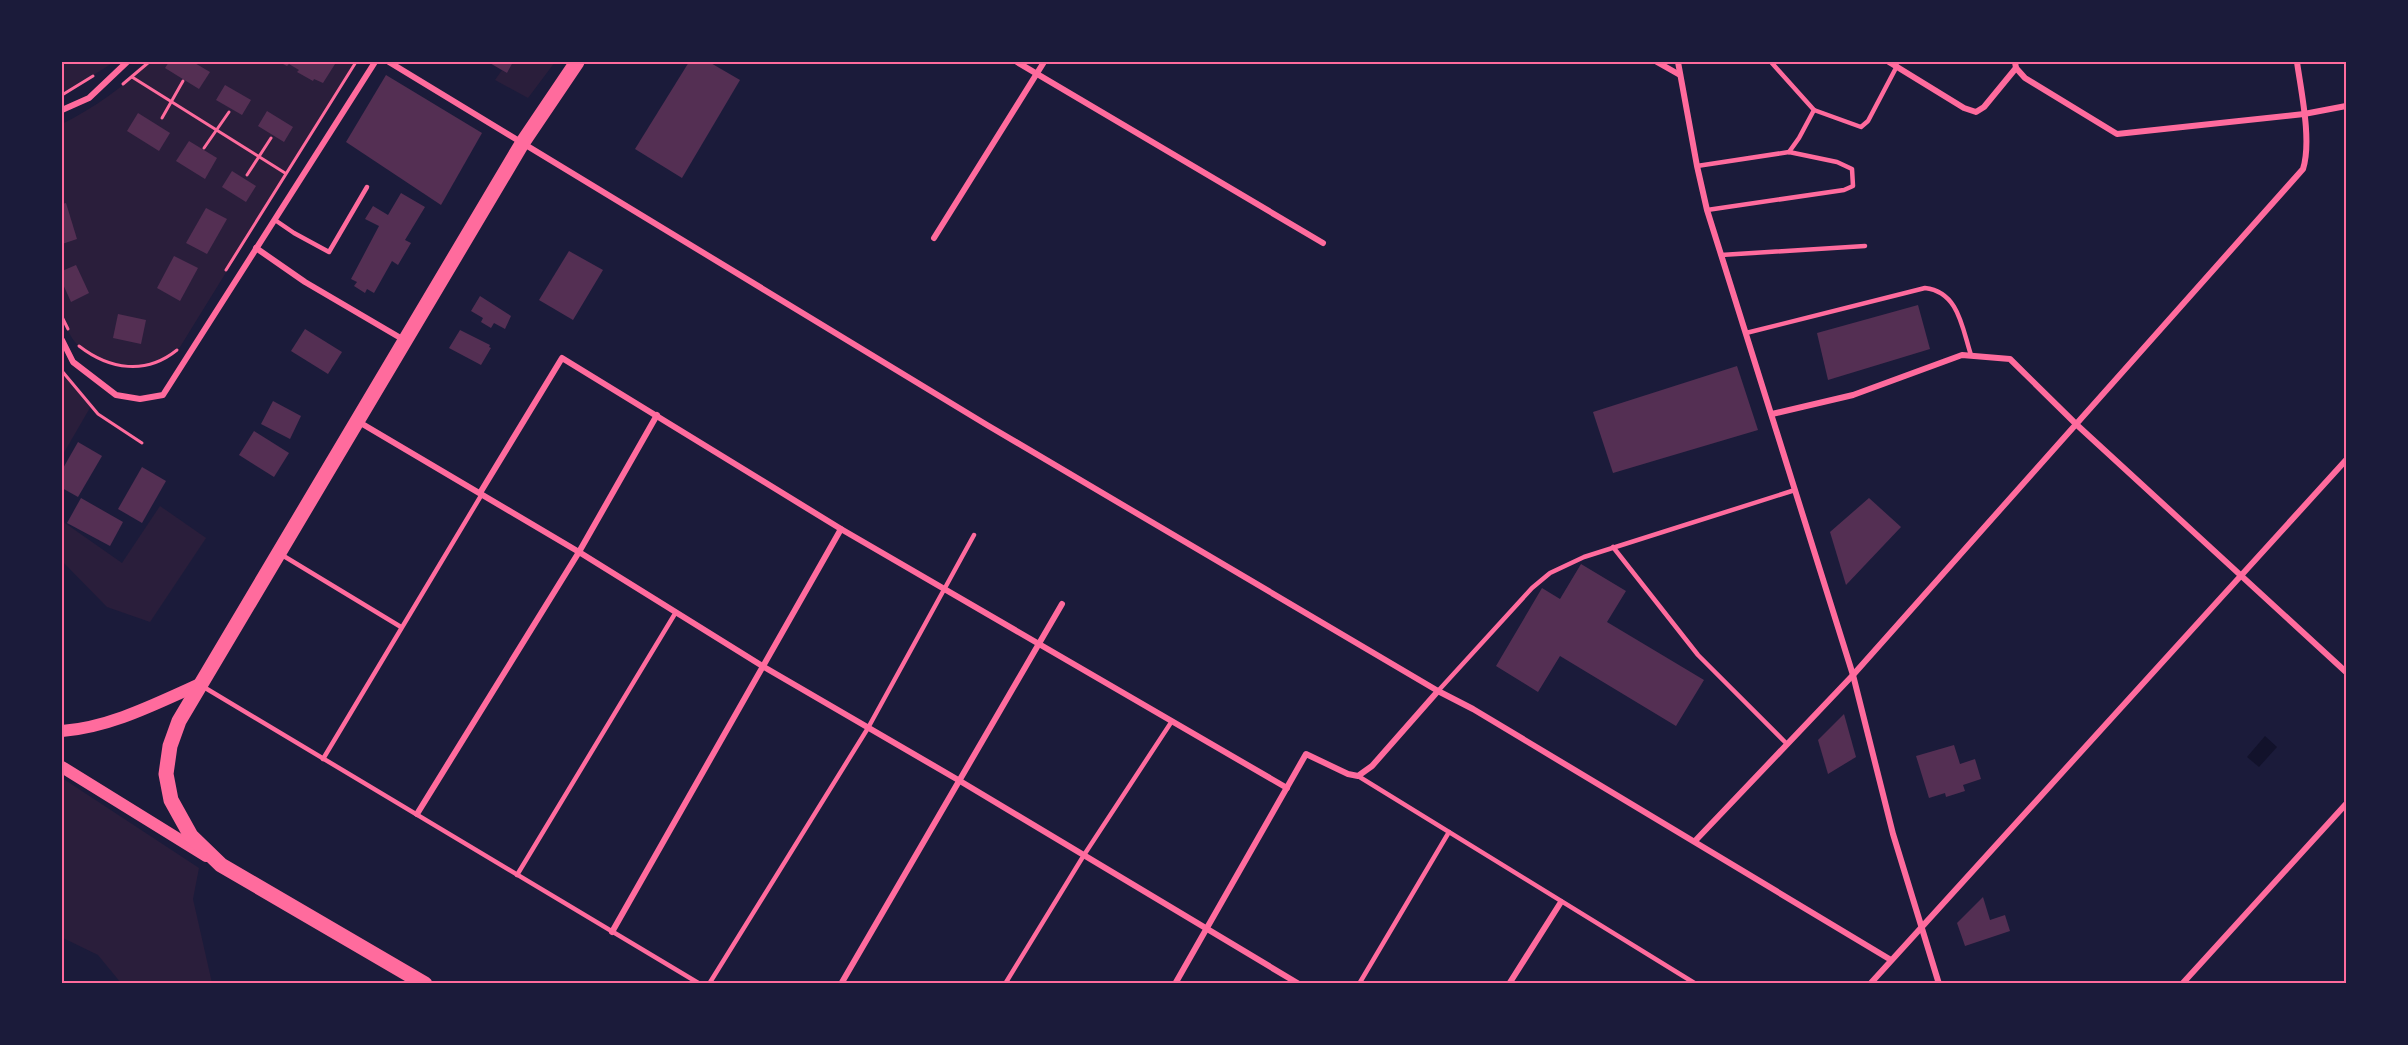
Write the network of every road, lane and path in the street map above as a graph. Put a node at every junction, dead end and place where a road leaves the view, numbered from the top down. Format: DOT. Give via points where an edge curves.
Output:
graph roads {
  1 [pos="127,62"];
  2 [pos="356,62"];
  3 [pos="375,62"];
  4 [pos="389,62"];
  5 [pos="577,62"];
  6 [pos="1017,62"];
  7 [pos="1044,62"];
  8 [pos="1657,62"];
  9 [pos="1678,62"];
  10 [pos="1771,62"];
  11 [pos="1889,62"];
  12 [pos="2297,62"];
  13 [pos="2016,65"];
  14 [pos="1897,66"];
  15 [pos="1038,73"];
  16 [pos="95,74"];
  17 [pos="1680,75"];
  18 [pos="132,77"];
  19 [pos="183,81"];
  20 [pos="62,96"];
  21 [pos="171,101"];
  22 [pos="2346,106"];
  23 [pos="62,110"];
  24 [pos="1814,110"];
  25 [pos="229,112"];
  26 [pos="2304,114"];
  27 [pos="162,118"];
  28 [pos="215,129"];
  29 [pos="271,138"];
  30 [pos="523,142"];
  31 [pos="204,147"];
  32 [pos="1789,152"];
  33 [pos="260,158"];
  34 [pos="1696,166"];
  35 [pos="285,173"];
  36 [pos="248,175"];
  37 [pos="367,187"];
  38 [pos="1707,210"];
  39 [pos="275,220"];
  40 [pos="934,238"];
  41 [pos="1323,243"];
  42 [pos="1865,246"];
  43 [pos="256,248"];
  44 [pos="1720,255"];
  45 [pos="223,275"];
  46 [pos="62,317"];
  47 [pos="1746,333"];
  48 [pos="71,334"];
  49 [pos="62,340"];
  50 [pos="406,341"];
  51 [pos="75,343"];
  52 [pos="180,347"];
  53 [pos="1971,355"];
  54 [pos="62,371"];
  55 [pos="1772,414"];
  56 [pos="657,415"];
  57 [pos="358,421"];
  58 [pos="2077,425"];
  59 [pos="142,443"];
  60 [pos="2346,460"];
  61 [pos="1795,489"];
  62 [pos="481,494"];
  63 [pos="841,529"];
  64 [pos="974,536"];
  65 [pos="1613,548"];
  66 [pos="579,552"];
  67 [pos="280,553"];
  68 [pos="2240,576"];
  69 [pos="946,590"];
  70 [pos="1062,604"];
  71 [pos="676,612"];
  72 [pos="401,627"];
  73 [pos="1039,643"];
  74 [pos="764,668"];
  75 [pos="2346,672"];
  76 [pos="1853,675"];
  77 [pos="200,684"];
  78 [pos="1438,691"];
  79 [pos="1172,721"];
  80 [pos="868,728"];
  81 [pos="62,731"];
  82 [pos="1786,744"];
  83 [pos="323,759"];
  84 [pos="62,767"];
  85 [pos="1358,776"];
  86 [pos="960,781"];
  87 [pos="1287,788"];
  88 [pos="2346,804"];
  89 [pos="417,814"];
  90 [pos="1449,832"];
  91 [pos="1695,841"];
  92 [pos="1084,855"];
  93 [pos="221,865"];
  94 [pos="517,875"];
  95 [pos="1562,902"];
  96 [pos="1922,927"];
  97 [pos="1208,928"];
  98 [pos="612,932"];
  99 [pos="1891,960"];
  100 [pos="420,982"];
  101 [pos="700,984"];
  102 [pos="709,984"];
  103 [pos="841,984"];
  104 [pos="1005,984"];
  105 [pos="1175,984"];
  106 [pos="1299,984"];
  107 [pos="1359,984"];
  108 [pos="1509,984"];
  109 [pos="1696,984"];
  110 [pos="1870,984"];
  111 [pos="1939,984"];
  112 [pos="2182,984"];
  1 -- 23 [label="street" via="89,98"];
  2 -- 35 [label="path"];
  3 -- 39 [label="street"];
  4 -- 30 [label="street"];
  5 -- 30 [label="main road"];
  6 -- 15 [label="street"];
  7 -- 15 [label="street"];
  8 -- 17 [label="street"];
  9 -- 17 [label="street"];
  10 -- 24 [label="lane"];
  11 -- 14 [label="street"];
  12 -- 26 [label="street"];
  13 -- 14 [label="street" via="1976,112"];
  13 -- 26 [label="street" via="2025,78 2117,134"];
  14 -- 24 [label="lane" via="1861,127"];
  15 -- 40 [label="street"];
  15 -- 41 [label="street"];
  16 -- 20 [label="path"];
  17 -- 34 [label="street"];
  18 -- 21 [label="path"];
  19 -- 21 [label="path"];
  21 -- 27 [label="path"];
  21 -- 28 [label="path"];
  22 -- 26 [label="street"];
  24 -- 32 [label="lane"];
  25 -- 28 [label="path"];
  26 -- 58 [label="street" via="2303,169"];
  28 -- 31 [label="path"];
  28 -- 33 [label="path"];
  29 -- 33 [label="path"];
  30 -- 50 [label="main road"];
  30 -- 78 [label="street" via="987,425"];
  32 -- 34 [label="lane"];
  32 -- 38 [label="lane" via="1846,165 1852,169 1853,186"];
  33 -- 35 [label="path"];
  33 -- 36 [label="path"];
  34 -- 38 [label="street"];
  35 -- 45 [label="path"];
  37 -- 39 [label="lane" via="328,252"];
  38 -- 44 [label="street"];
  39 -- 43 [label="street"];
  42 -- 44 [label="lane"];
  43 -- 49 [label="street" via="163,395 140,399 116,395 73,362"];
  43 -- 50 [label="street" via="305,282"];
  44 -- 47 [label="street"];
  46 -- 48 [label="path"];
  47 -- 53 [label="lane" via="1926,288 1949,297"];
  47 -- 55 [label="street"];
  50 -- 57 [label="main road"];
  51 -- 52 [label="path" via="96,359 143,367 164,360"];
  53 -- 55 [label="street" via="1853,395"];
  53 -- 58 [label="street" via="2010,359"];
  54 -- 59 [label="path" via="98,414"];
  55 -- 61 [label="street"];
  56 -- 62 [label="street" via="562,358"];
  56 -- 63 [label="street"];
  56 -- 66 [label="street"];
  57 -- 62 [label="street"];
  57 -- 67 [label="main road"];
  58 -- 68 [label="street"];
  58 -- 76 [label="street"];
  60 -- 68 [label="street"];
  61 -- 65 [label="lane"];
  61 -- 76 [label="street"];
  62 -- 66 [label="street"];
  62 -- 72 [label="lane"];
  63 -- 69 [label="street"];
  63 -- 74 [label="street"];
  64 -- 69 [label="lane"];
  65 -- 78 [label="lane" via="1550,573"];
  65 -- 82 [label="lane" via="1698,656"];
  66 -- 71 [label="street"];
  66 -- 89 [label="street"];
  67 -- 72 [label="lane"];
  67 -- 77 [label="main road"];
  68 -- 75 [label="street"];
  68 -- 96 [label="street"];
  69 -- 73 [label="street"];
  69 -- 80 [label="lane"];
  70 -- 73 [label="street"];
  71 -- 74 [label="street"];
  71 -- 94 [label="lane"];
  72 -- 83 [label="lane"];
  73 -- 79 [label="street"];
  73 -- 86 [label="street"];
  74 -- 80 [label="street"];
  74 -- 98 [label="street"];
  76 -- 82 [label="street"];
  76 -- 96 [label="street" via="1893,834"];
  77 -- 81 [label="main road" via="97,727"];
  77 -- 83 [label="lane"];
  77 -- 93 [label="main road" via="178,721 166,774 171,800 182,823"];
  78 -- 85 [label="street" via="1372,766"];
  78 -- 91 [label="street"];
  79 -- 87 [label="street"];
  79 -- 92 [label="lane"];
  80 -- 86 [label="street"];
  80 -- 102 [label="lane"];
  82 -- 91 [label="street"];
  83 -- 89 [label="lane"];
  84 -- 93 [label="main road"];
  85 -- 87 [label="street" via="1306,754"];
  85 -- 90 [label="lane"];
  86 -- 92 [label="street"];
  86 -- 103 [label="street"];
  87 -- 97 [label="street"];
  88 -- 112 [label="street"];
  89 -- 94 [label="lane"];
  90 -- 95 [label="lane"];
  90 -- 107 [label="lane"];
  91 -- 99 [label="street"];
  92 -- 97 [label="street"];
  92 -- 104 [label="lane"];
  93 -- 100 [label="main road"];
  94 -- 98 [label="lane"];
  95 -- 108 [label="street"];
  95 -- 109 [label="lane"];
  96 -- 99 [label="street"];
  96 -- 111 [label="street"];
  97 -- 105 [label="street"];
  97 -- 106 [label="street"];
  98 -- 101 [label="lane"];
  99 -- 110 [label="street"];
}
